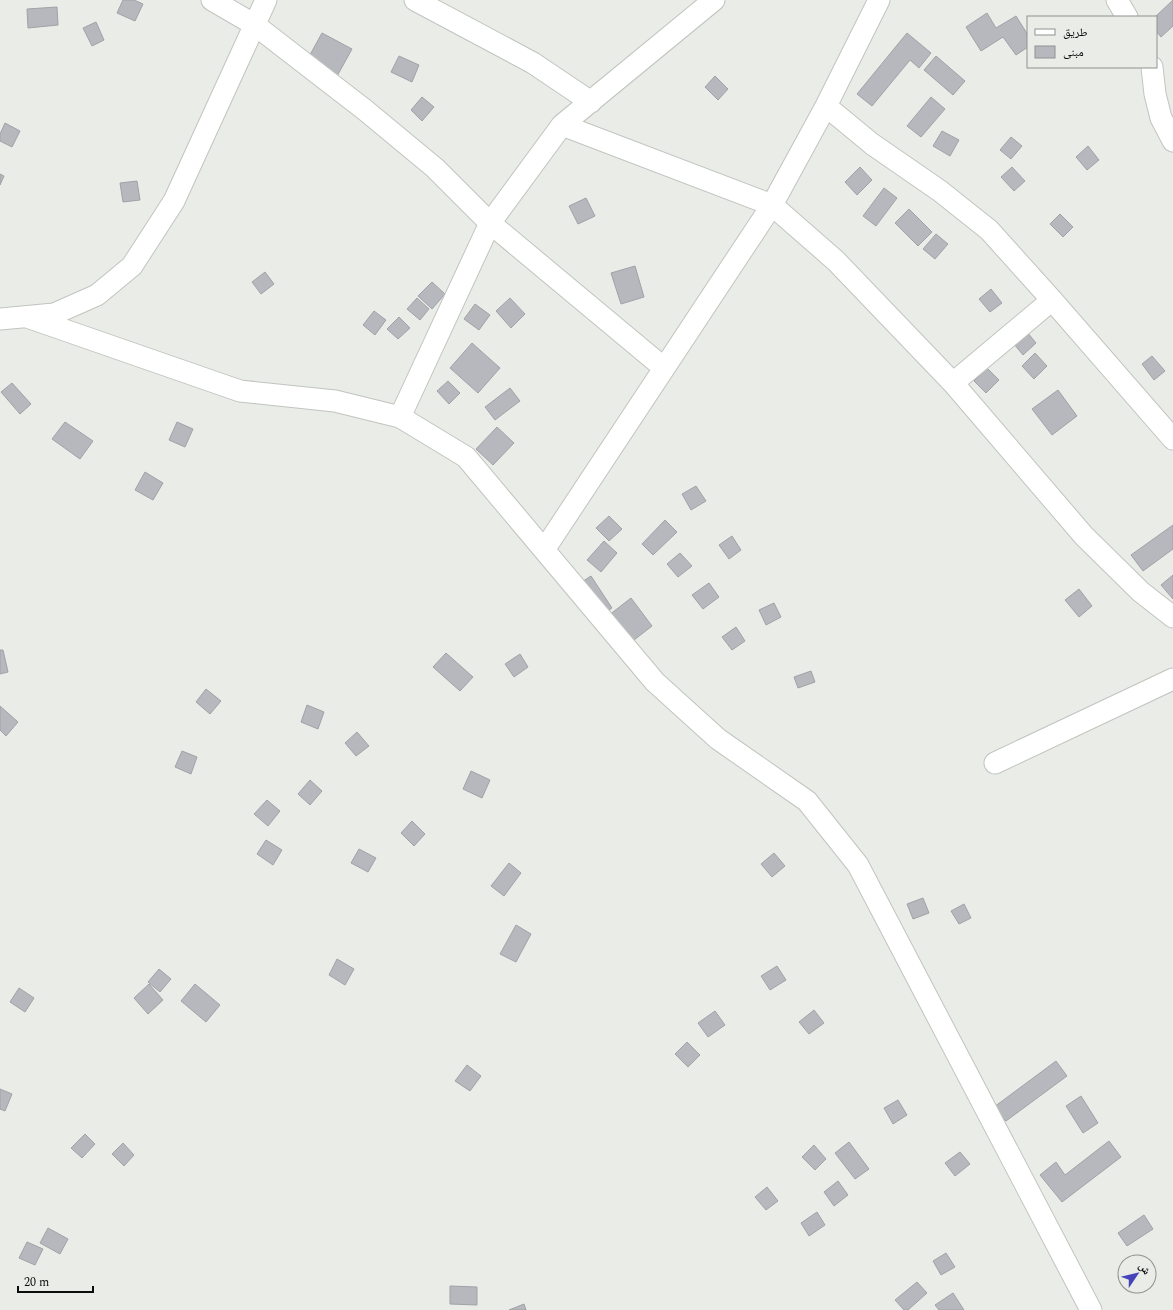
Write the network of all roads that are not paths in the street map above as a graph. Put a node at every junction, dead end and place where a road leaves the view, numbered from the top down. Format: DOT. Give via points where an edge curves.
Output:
graph roads {
  1 [pos="212,0"];
  2 [pos="266,0"];
  3 [pos="415,0"];
  4 [pos="714,0"];
  5 [pos="879,0"];
  6 [pos="1117,0"];
  7 [pos="1126,16"];
  8 [pos="255,25"];
  9 [pos="1152,68"];
  10 [pos="591,102"];
  11 [pos="826,106"];
  12 [pos="562,125"];
  13 [pos="1173,141"];
  14 [pos="772,205"];
  15 [pos="490,223"];
  16 [pos="1052,300"];
  17 [pos="27,317"];
  18 [pos="0,319"];
  19 [pos="664,368"];
  20 [pos="953,383"];
  21 [pos="400,417"];
  22 [pos="1173,439"];
  23 [pos="544,550"];
  24 [pos="1173,618"];
  25 [pos="1173,679"];
  26 [pos="995,764"];
  27 [pos="1092,1310"];
  1 -- 8 [label="street"];
  2 -- 8 [label="street"];
  3 -- 10 [label="street" via="533,63"];
  4 -- 10 [label="street"];
  5 -- 11 [label="street"];
  6 -- 7 [label="street"];
  8 -- 15 [label="street" via="383,124 435,168"];
  8 -- 17 [label="street" via="174,201 132,266 98,295 54,314"];
  9 -- 13 [label="street" via="1154,94 1161,118"];
  10 -- 12 [label="street"];
  11 -- 14 [label="street"];
  11 -- 16 [label="street" via="872,144 940,191 989,230"];
  12 -- 14 [label="street"];
  12 -- 15 [label="street"];
  14 -- 19 [label="street"];
  14 -- 20 [label="street" via="836,261"];
  15 -- 19 [label="street"];
  15 -- 21 [label="street"];
  16 -- 20 [label="street"];
  16 -- 22 [label="street"];
  17 -- 18 [label="street"];
  17 -- 21 [label="street" via="240,390 335,401"];
  19 -- 23 [label="street"];
  20 -- 24 [label="street" via="1084,536 1141,592"];
  21 -- 23 [label="street" via="466,457"];
  23 -- 27 [label="street" via="655,682 718,739 807,801 858,865"];
  25 -- 26 [label="street"];
}
